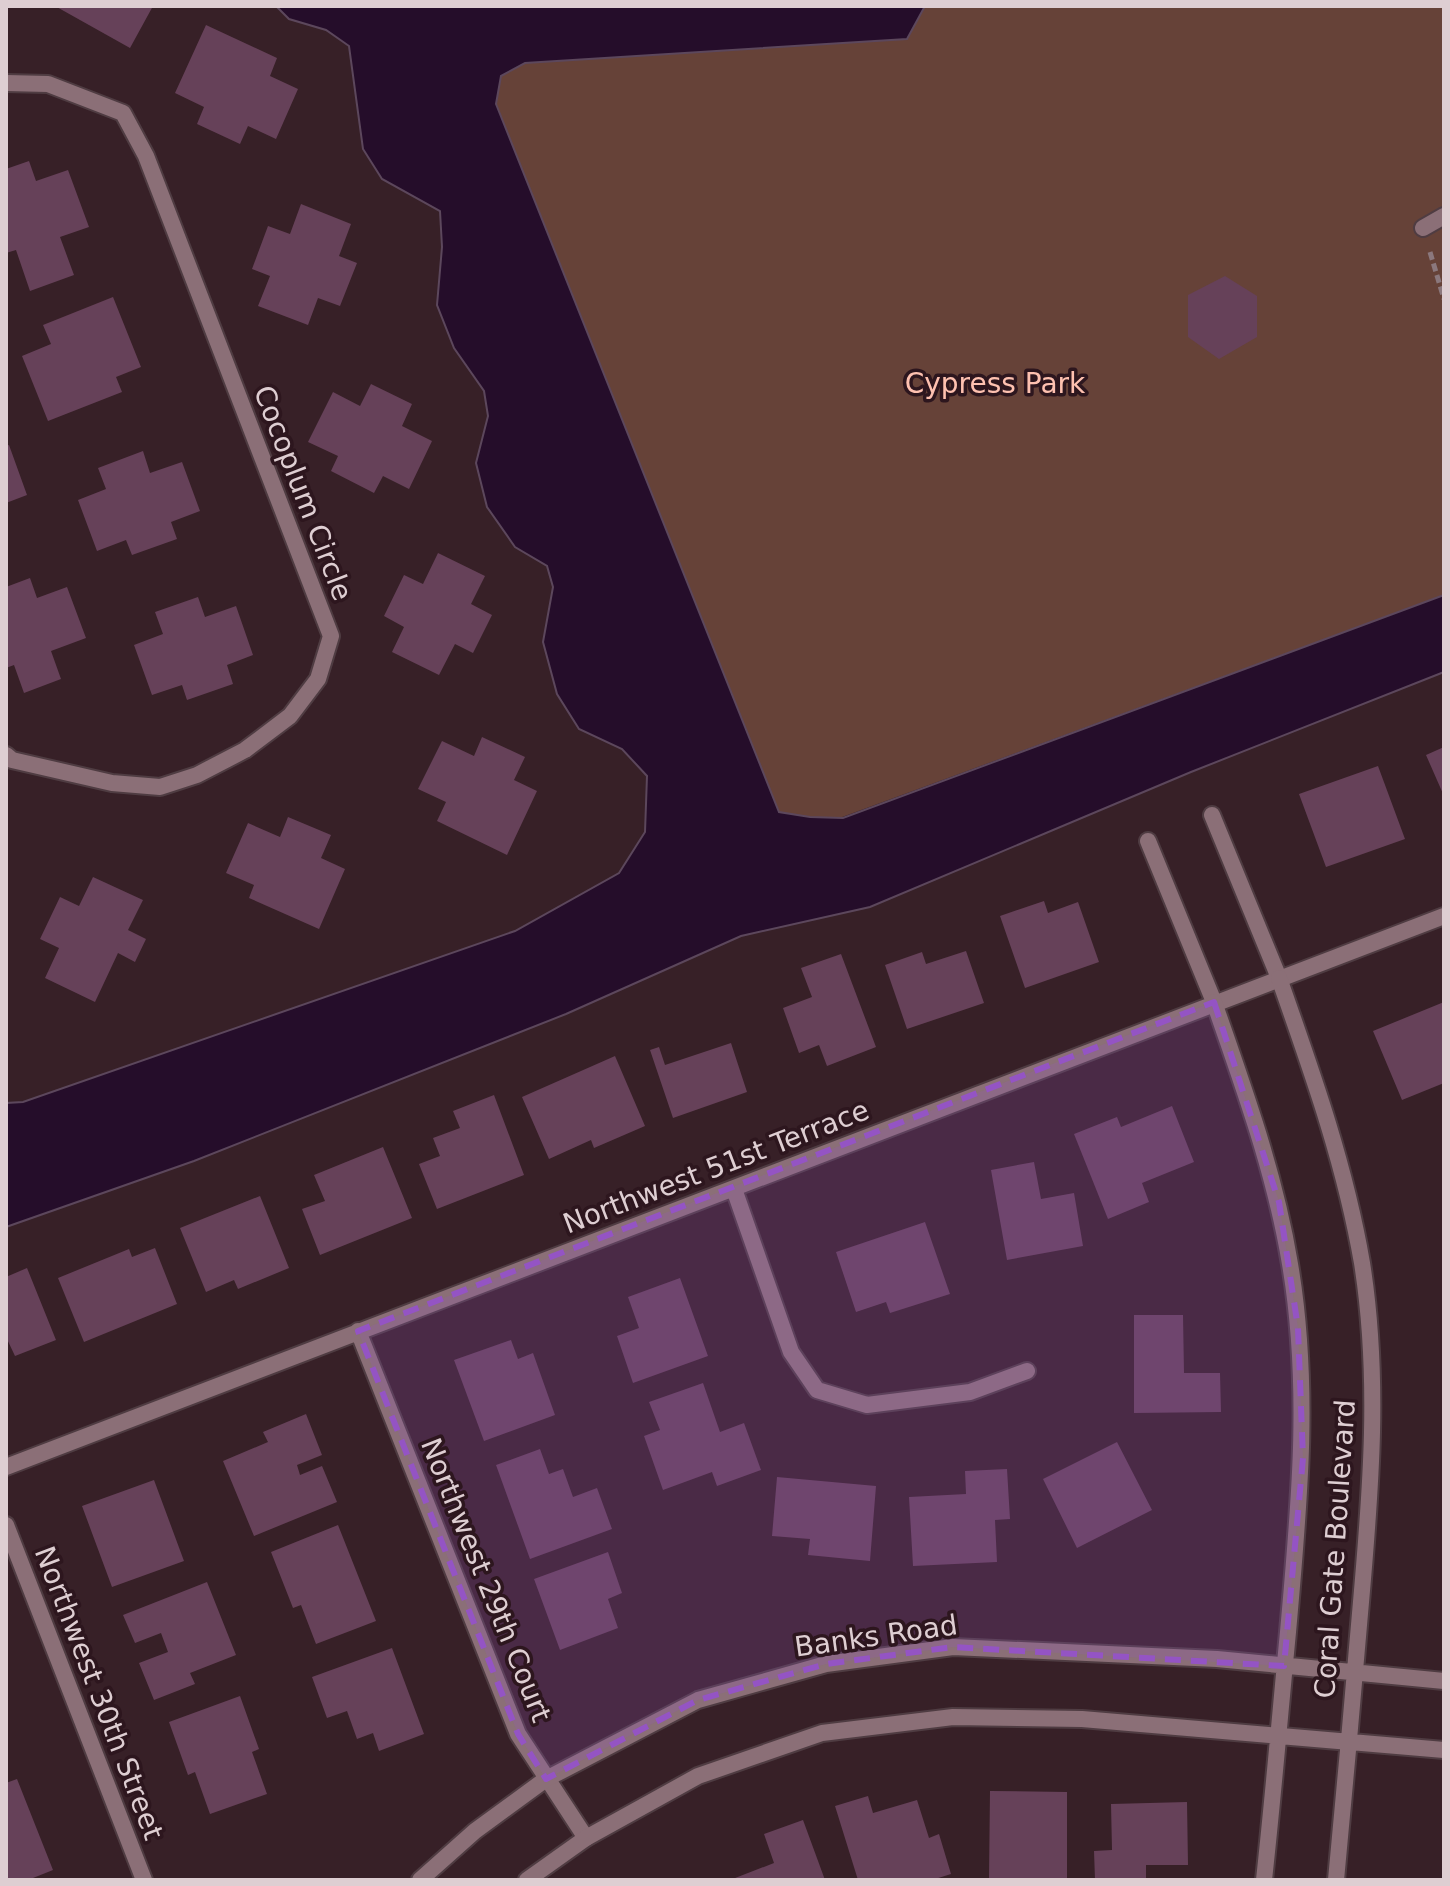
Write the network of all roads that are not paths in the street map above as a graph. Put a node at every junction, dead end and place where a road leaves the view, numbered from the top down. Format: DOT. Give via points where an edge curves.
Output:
graph roads {
  1 [pos="6,83"];
  2 [pos="1444,216"];
  3 [pos="1423,228"];
  4 [pos="6,755"];
  5 [pos="1212,815"];
  6 [pos="1148,841"];
  7 [pos="1444,916"];
  8 [pos="1279,978"];
  9 [pos="1214,1002"];
  10 [pos="734,1189"];
  11 [pos="358,1331"];
  12 [pos="1027,1371"];
  13 [pos="6,1467"];
  14 [pos="6,1525"];
  15 [pos="1284,1666"];
  16 [pos="1354,1673"];
  17 [pos="1444,1681"];
  18 [pos="1278,1736"];
  19 [pos="1348,1742"];
  20 [pos="1444,1750"];
  21 [pos="546,1779"];
  22 [pos="586,1838"];
  23 [pos="144,1880"];
  24 [pos="420,1880"];
  25 [pos="527,1880"];
  26 [pos="1264,1880"];
  27 [pos="1336,1880"];
  1 -- 4 [label="street, Cocoplum Circle" via="48,84 123,113 146,156 331,636 318,679 290,716 245,750 197,775 160,787 112,783"];
  2 -- 3 [label="street"];
  5 -- 8 [label="street, Coral Gate Boulevard"];
  6 -- 9 [label="street, Coral Gate Boulevard"];
  7 -- 8 [label="street, Northwest 51st Terrace"];
  8 -- 9 [label="street, Northwest 51st Terrace"];
  8 -- 16 [label="street, Coral Gate Boulevard" via="1350,1197 1370,1329 1372,1459"];
  9 -- 10 [label="street, Northwest 51st Terrace"];
  9 -- 15 [label="street, Coral Gate Boulevard" via="1279,1202 1298,1328 1303,1458"];
  10 -- 11 [label="street, Northwest 51st Terrace"];
  10 -- 12 [label="street" via="791,1352 817,1390 867,1405 970,1392"];
  11 -- 13 [label="street, Northwest 51st Terrace"];
  11 -- 21 [label="street, Northwest 29th Court" via="518,1734"];
  14 -- 23 [label="street, Northwest 30th Street"];
  15 -- 16 [label="street, Banks Road"];
  15 -- 18 [label="street, Coral Gate Boulevard"];
  15 -- 21 [label="street, Banks Road" via="953,1647 826,1664 698,1700"];
  16 -- 17 [label="street, Banks Road"];
  16 -- 19 [label="street, Coral Gate Boulevard"];
  18 -- 19 [label="street"];
  18 -- 22 [label="street" via="1082,1719 953,1717 822,1733 698,1776"];
  18 -- 26 [label="street, Coral Gate Boulevard"];
  19 -- 20 [label="street"];
  19 -- 27 [label="street, Coral Gate Boulevard"];
  21 -- 22 [label="street, Northwest 29th Court"];
  21 -- 24 [label="street, Banks Road"];
  22 -- 25 [label="street"];
}
